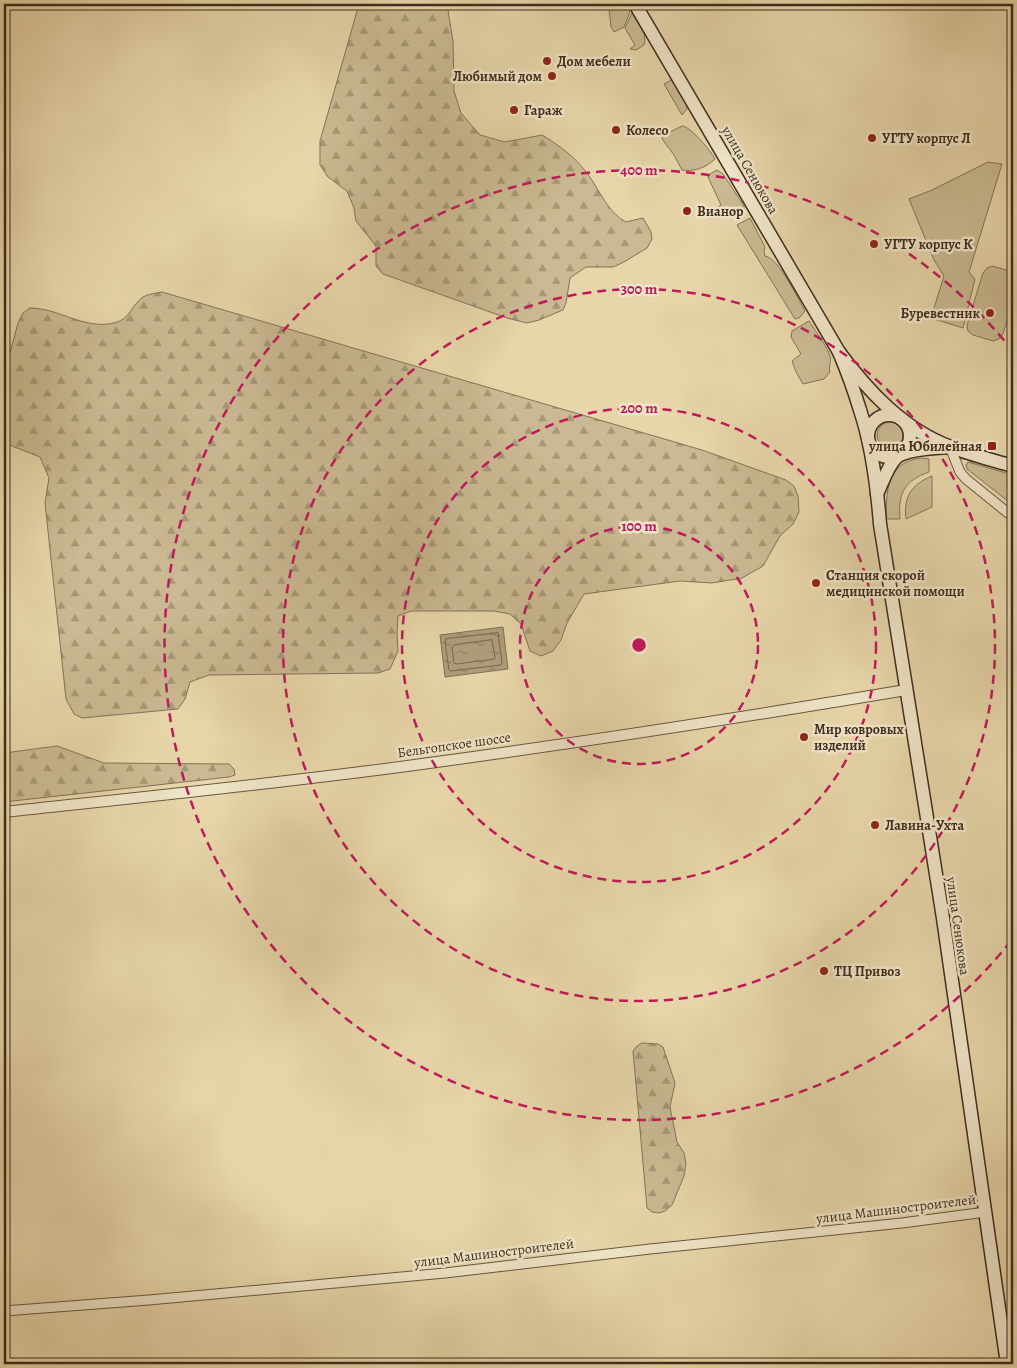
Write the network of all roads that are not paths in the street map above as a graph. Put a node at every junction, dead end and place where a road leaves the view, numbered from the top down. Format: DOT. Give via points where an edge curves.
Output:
graph roads {
  1 [pos="635,4"];
  2 [pos="839,352"];
  3 [pos="904,421"];
  4 [pos="868,442"];
  5 [pos="950,447"];
  6 [pos="900,454"];
  7 [pos="1013,466"];
  8 [pos="877,494"];
  9 [pos="1013,517"];
  10 [pos="906,690"];
  11 [pos="4,812"];
  12 [pos="986,1212"];
  13 [pos="4,1311"];
  14 [pos="1007,1364"];
  1 -- 2 [label="main road, улица Сенюкова"];
  2 -- 3 [label="main road, улица Сенюкова" via="868,388"];
  2 -- 4 [label="main road, улица Сенюкова" via="861,411"];
  3 -- 4 [label="main road" via="892,415 878,418 870,428"];
  3 -- 5 [label="main road"];
  3 -- 6 [label="main road" via="911,433 908,448"];
  4 -- 6 [label="main road" via="882,456 889,458"];
  4 -- 8 [label="main road, улица Сенюкова"];
  5 -- 6 [label="main road"];
  5 -- 7 [label="main road"];
  5 -- 9 [label="street" via="966,479"];
  6 -- 8 [label="main road" via="891,464"];
  8 -- 10 [label="main road, улица Сенюкова"];
  10 -- 11 [label="street, Бельгопское шоссе" via="688,726 421,764"];
  10 -- 12 [label="main road, улица Сенюкова"];
  12 -- 13 [label="street, улица Машиностроителей" via="426,1275"];
  12 -- 14 [label="main road, улица Сенюкова"];
}
